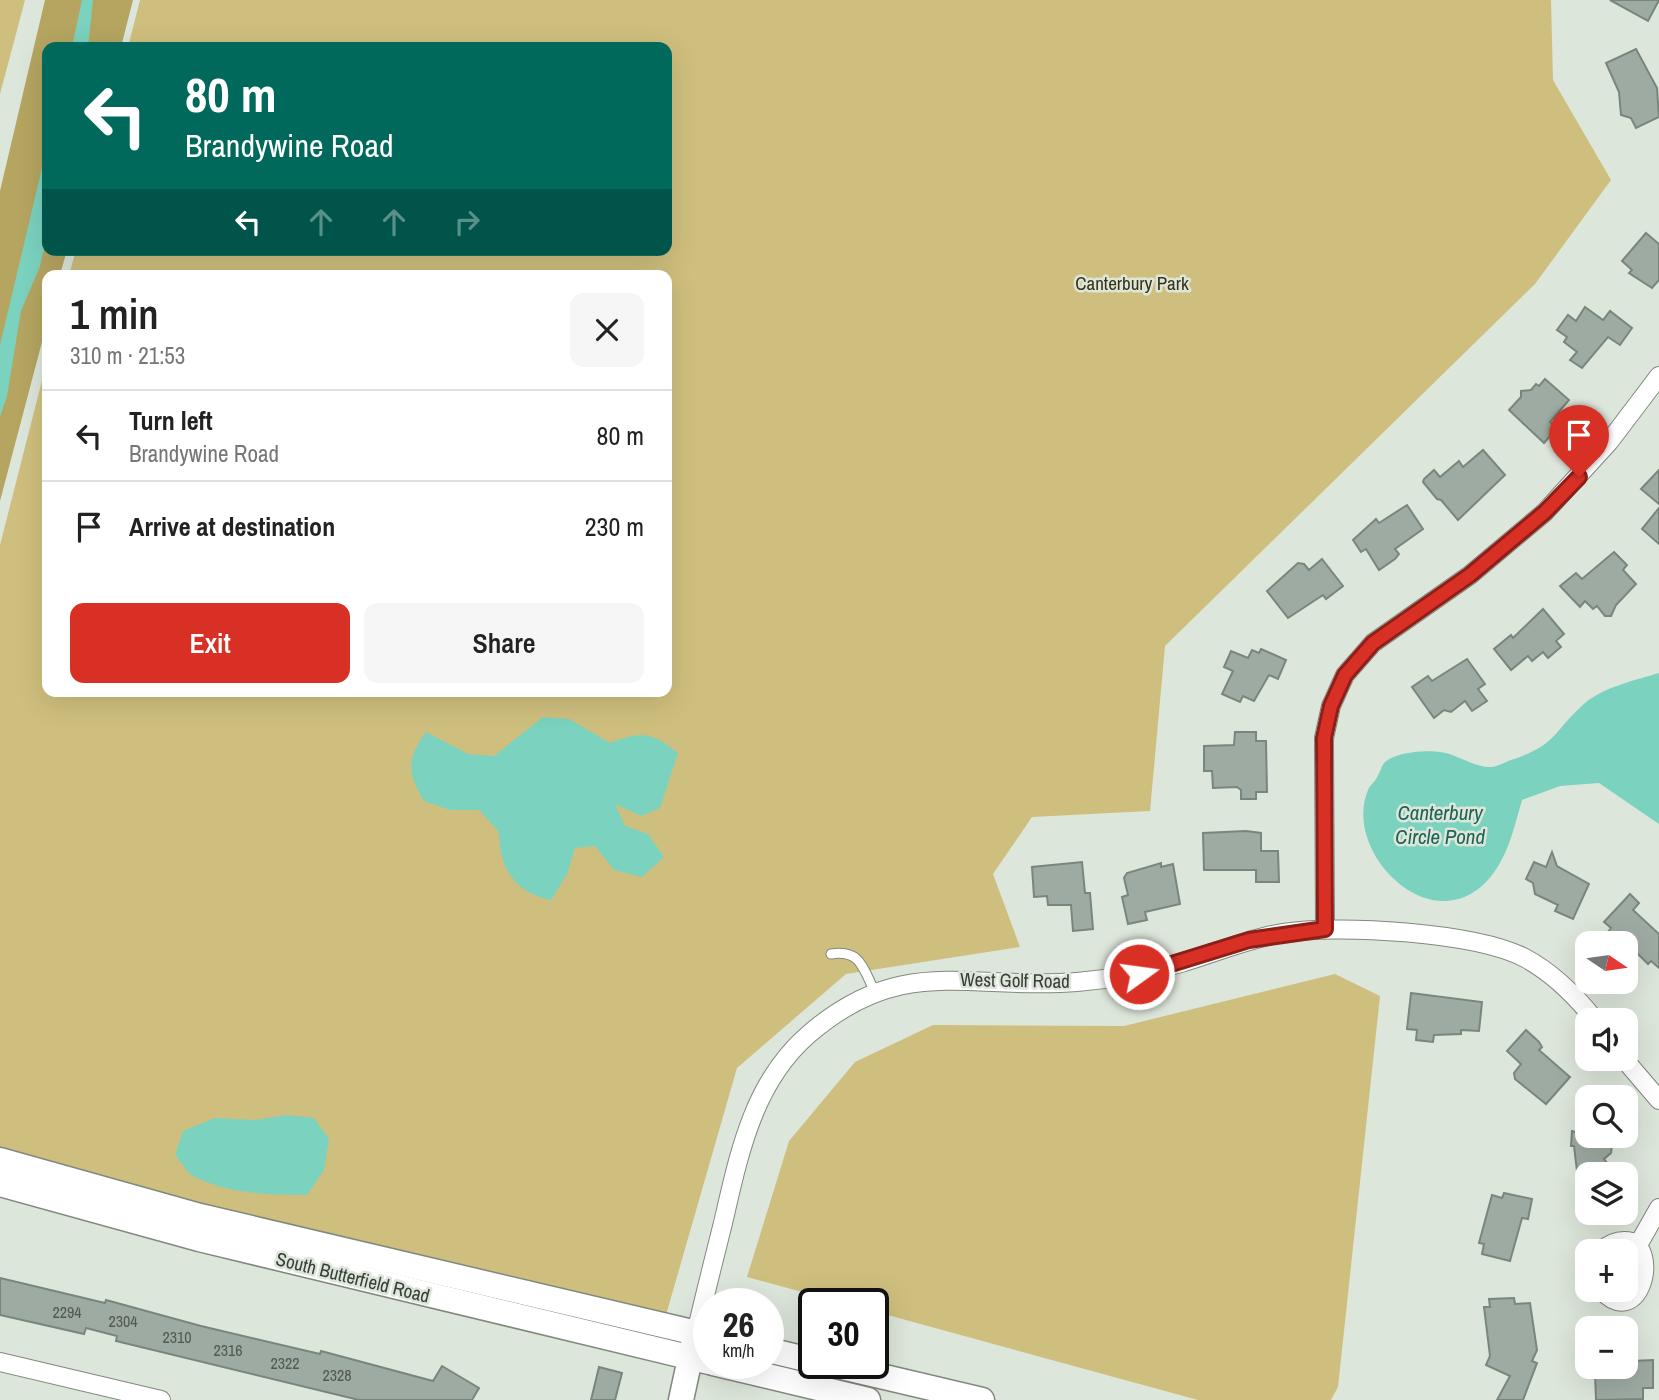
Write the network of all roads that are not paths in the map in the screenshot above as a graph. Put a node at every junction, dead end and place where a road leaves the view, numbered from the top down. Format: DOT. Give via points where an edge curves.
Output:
graph roads {
  1 [pos="1659,376"];
  2 [pos="1325,929"];
  3 [pos="831,954"];
  4 [pos="875,992"];
  5 [pos="1585,1008"];
  6 [pos="1634,1071"];
  7 [pos="1659,1100"];
  8 [pos="0,1160"];
  9 [pos="0,1184"];
  10 [pos="1659,1208"];
  11 [pos="1638,1245"];
  12 [pos="714,1288"];
  13 [pos="1638,1295"];
  14 [pos="693,1348"];
  15 [pos="693,1348"];
  16 [pos="0,1362"];
  17 [pos="693,1371"];
  18 [pos="784,1375"];
  19 [pos="889,1378"];
  20 [pos="161,1400"];
  21 [pos="681,1400"];
  22 [pos="868,1400"];
  23 [pos="982,1400"];
  1 -- 2 [label="street" via="1609,442 1545,512 1470,575 1373,643 1345,675 1324,738"];
  2 -- 4 [label="street, West Golf Road" via="1249,940 1139,974 1030,984 936,979"];
  2 -- 5 [label="street, West Golf Road" via="1494,946 1548,972"];
  3 -- 4 [label="lane" via="846,951 856,956"];
  4 -- 12 [label="street, West Golf Road" via="807,1035 766,1088 745,1133"];
  6 -- 7 [label="street"];
  8 -- 14 [label="main road, South Butterfield Road"];
  9 -- 15 [label="main road, South Butterfield Road" via="199,1239"];
  10 -- 11 [label="street"];
  11 -- 13 [label="street" via="1652,1260 1653,1280"];
  16 -- 20 [label="street"];
  17 -- 21 [label="main road, West Golf Road"];
  18 -- 22 [label="main road, South Butterfield Road"];
  19 -- 23 [label="main road"];
}
